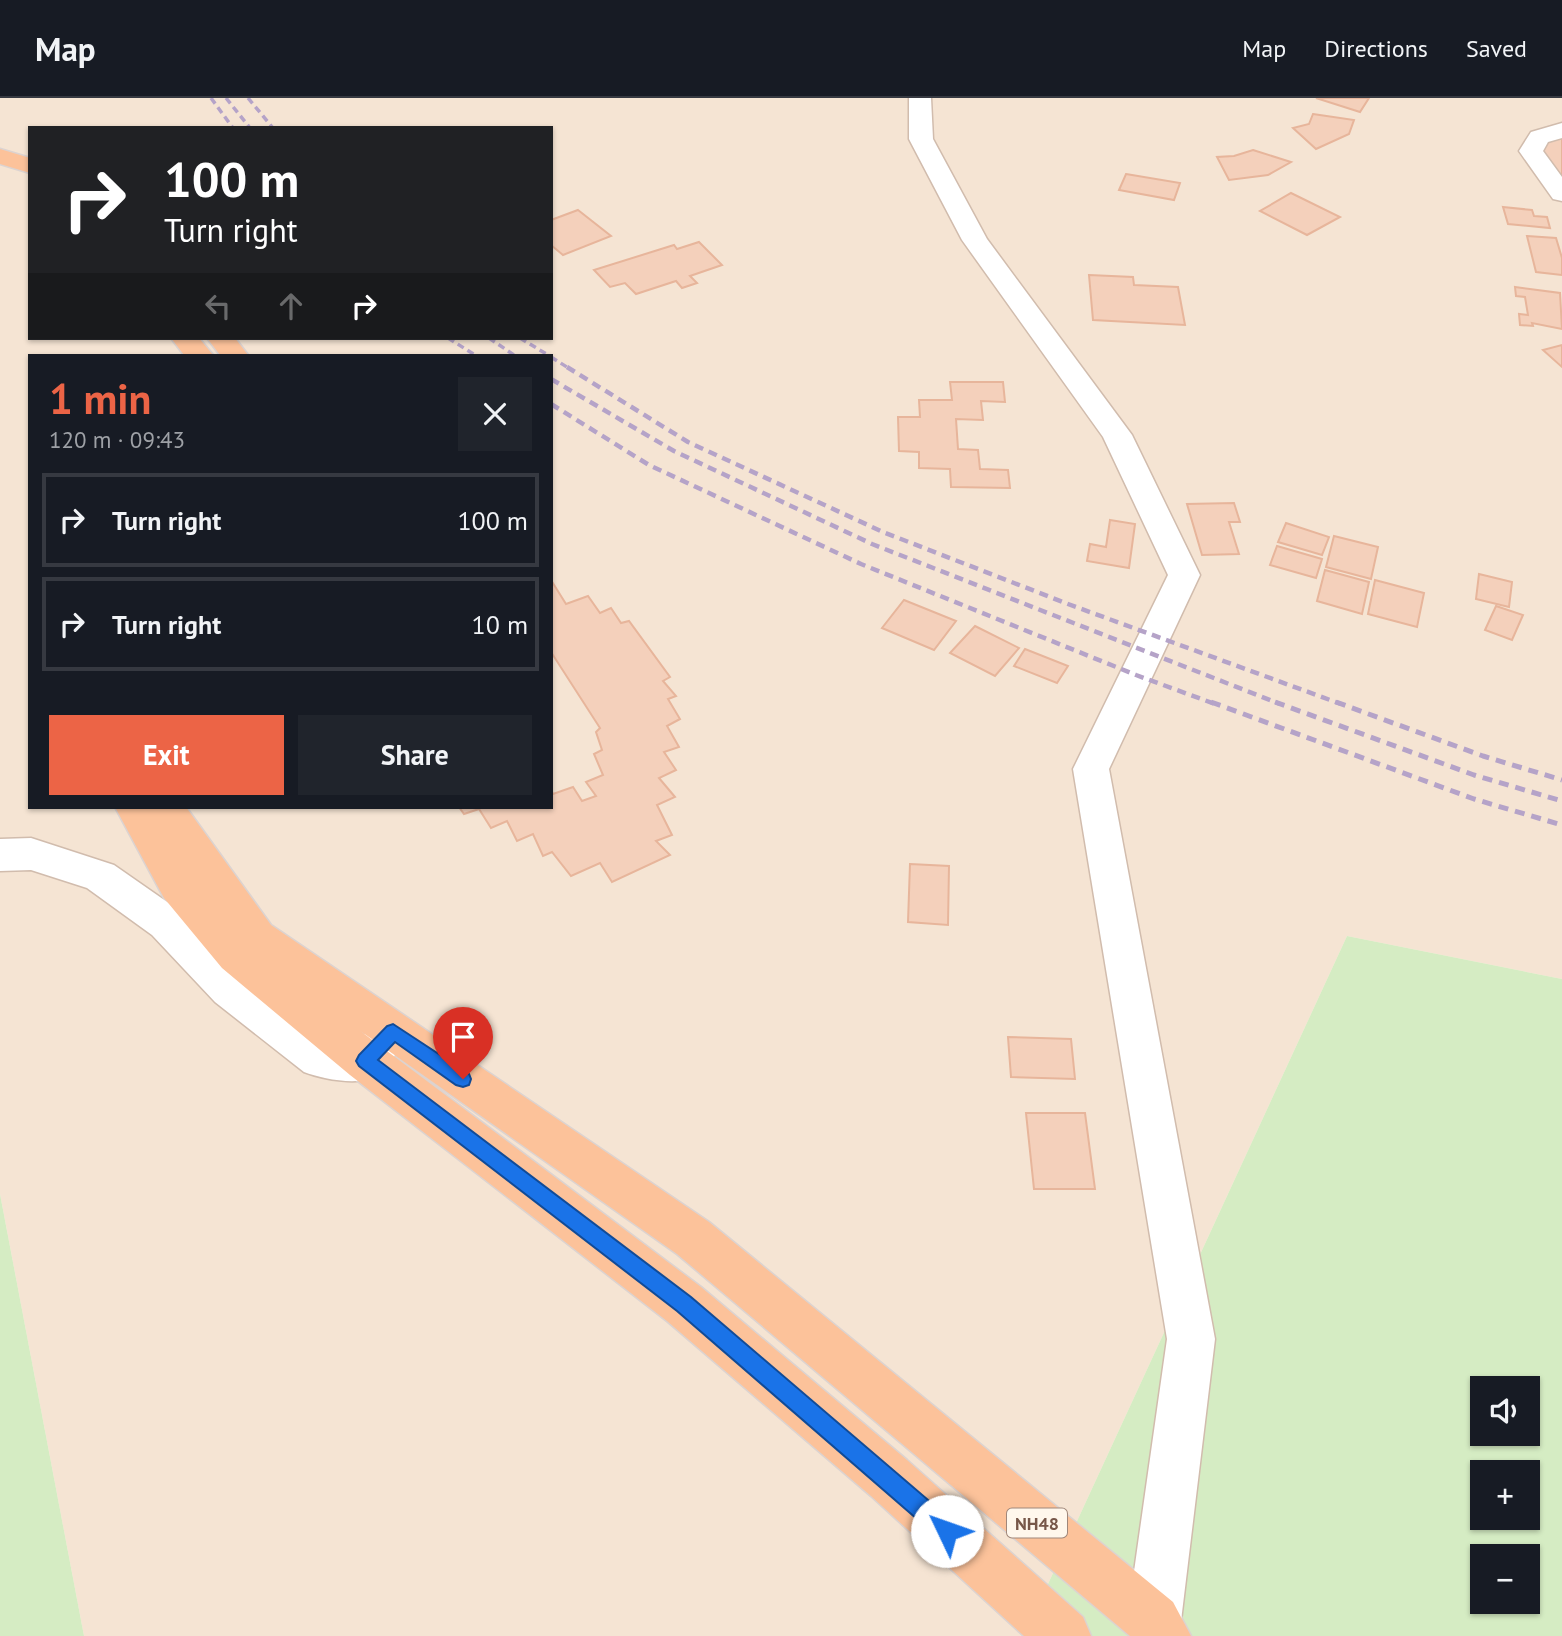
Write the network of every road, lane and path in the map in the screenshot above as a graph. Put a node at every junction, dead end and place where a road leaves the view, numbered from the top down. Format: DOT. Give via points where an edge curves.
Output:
graph roads {
  1 [pos="920,98"];
  2 [pos="1562,130"];
  3 [pos="0,156"];
  4 [pos="28,165"];
  5 [pos="0,170"];
  6 [pos="28,180"];
  7 [pos="1562,194"];
  8 [pos="187,340"];
  9 [pos="223,340"];
  10 [pos="198,354"];
  11 [pos="233,354"];
  12 [pos="135,809"];
  13 [pos="166,809"];
  14 [pos="0,856"];
  15 [pos="379,1046"];
  16 [pos="1159,1628"];
  17 [pos="1064,1636"];
  1 -- 16 [label="street" via="921,139 975,240 1117,435 1184,575 1091,769 1191,1339"];
  2 -- 7 [label="street" via="1539,136 1531,150"];
  3 -- 4 [label="highway"];
  5 -- 6 [label="highway"];
  8 -- 10 [label="highway"];
  9 -- 11 [label="highway"];
  12 -- 15 [label="highway, NH48" via="178,887 236,956"];
  13 -- 15 [label="highway, NH48" via="257,937"];
  14 -- 15 [label="street" via="31,854 100,876 166,923 229,989 319,1058"];
  15 -- 16 [label="highway, NH48" via="693,1238"];
  15 -- 17 [label="highway, NH48" via="889,1478"];
}
